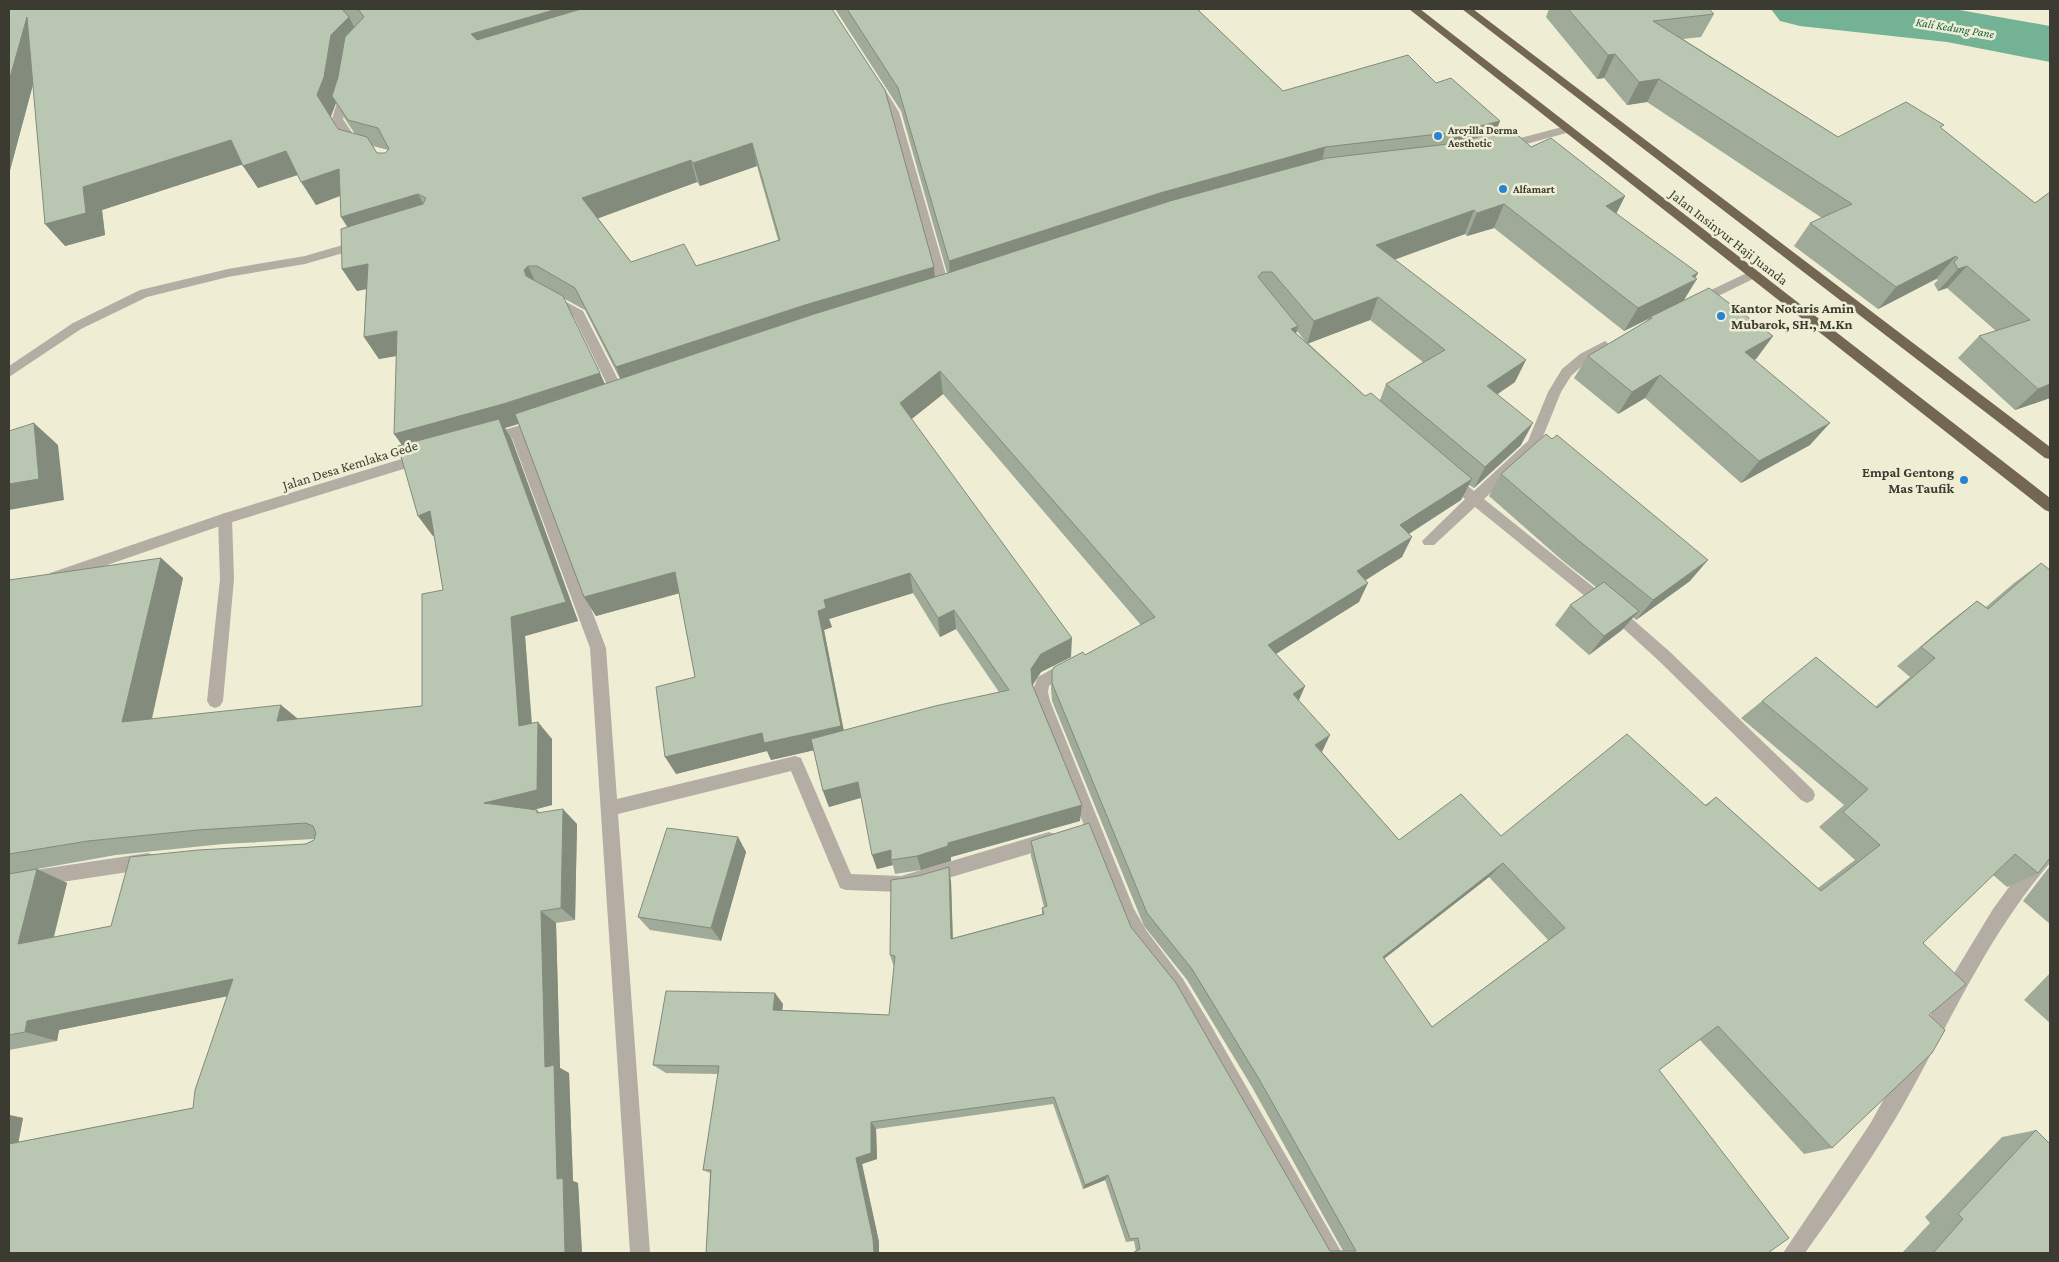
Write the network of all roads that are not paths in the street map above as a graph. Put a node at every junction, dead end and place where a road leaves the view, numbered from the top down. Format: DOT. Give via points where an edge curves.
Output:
graph roads {
  1 [pos="1469,10"];
  2 [pos="1416,11"];
  3 [pos="868,72"];
  4 [pos="346,83"];
  5 [pos="1566,130"];
  6 [pos="364,149"];
  7 [pos="1493,149"];
  8 [pos="368,241"];
  9 [pos="1753,274"];
  10 [pos="945,292"];
  11 [pos="542,293"];
  12 [pos="1682,309"];
  13 [pos="1619,339"];
  14 [pos="9,372"];
  15 [pos="620,397"];
  16 [pos="554,419"];
  17 [pos="517,432"];
  18 [pos="472,444"];
  19 [pos="437,454"];
  20 [pos="2050,454"];
  21 [pos="1437,468"];
  22 [pos="1474,500"];
  23 [pos="2050,506"];
  24 [pos="225,519"];
  25 [pos="1429,541"];
  26 [pos="46,580"];
  27 [pos="1080,661"];
  28 [pos="215,701"];
  29 [pos="1807,795"];
  30 [pos="609,809"];
  31 [pos="1094,826"];
  32 [pos="2050,851"];
  33 [pos="165,860"];
  34 [pos="9,882"];
  35 [pos="640,1253"];
  36 [pos="1332,1253"];
  37 [pos="1793,1253"];
  1 -- 20 [label="highway, Jalan Insinyur Haji Juanda"];
  2 -- 5 [label="highway, Jalan Insinyur Haji Juanda"];
  3 -- 10 [label="street" via="894,112"];
  4 -- 6 [label="street" via="337,119 356,147"];
  5 -- 7 [label="street"];
  5 -- 9 [label="highway, Jalan Insinyur Haji Juanda"];
  8 -- 14 [label="street" via="305,260 228,273 144,293 77,326"];
  9 -- 12 [label="street"];
  9 -- 23 [label="highway, Jalan Insinyur Haji Juanda"];
  11 -- 15 [label="street" via="579,314"];
  13 -- 22 [label="street" via="1581,360 1567,372 1558,384 1544,426 1533,445"];
  16 -- 17 [label="street"];
  17 -- 18 [label="street"];
  17 -- 30 [label="street" via="598,648"];
  19 -- 24 [label="street, Jalan Desa Kemlaka Gede"];
  21 -- 22 [label="street"];
  22 -- 25 [label="street"];
  22 -- 29 [label="street" via="1617,614"];
  24 -- 26 [label="street, Jalan Desa Kemlaka Gede"];
  24 -- 28 [label="street" via="227,580"];
  27 -- 31 [label="street" via="1047,679 1040,692"];
  30 -- 31 [label="street" via="795,763 846,882 908,882"];
  30 -- 35 [label="street"];
  31 -- 36 [label="street" via="1136,933 1178,987"];
  32 -- 37 [label="street" via="2018,887 1959,980 1877,1131"];
  33 -- 34 [label="street" via="116,864"];
}
